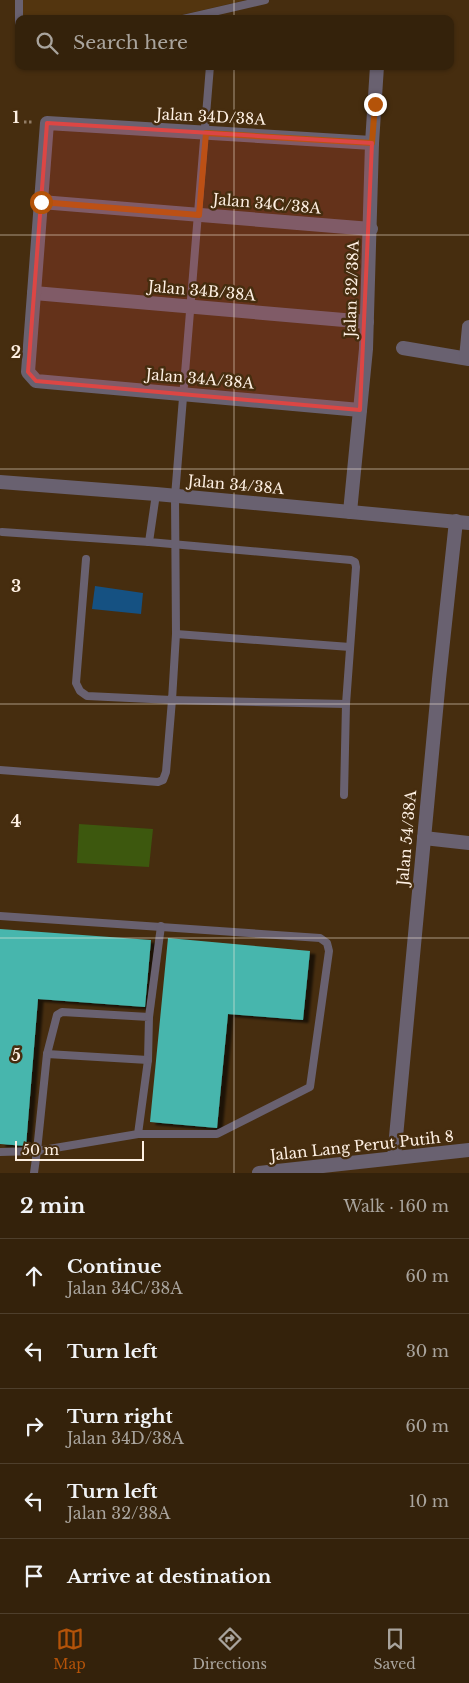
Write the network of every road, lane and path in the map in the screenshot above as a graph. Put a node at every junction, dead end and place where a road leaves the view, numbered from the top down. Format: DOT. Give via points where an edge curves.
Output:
graph roads {
  1 [pos="19,0"];
  2 [pos="265,0"];
  3 [pos="19,15"];
  4 [pos="200,15"];
  5 [pos="210,70"];
  6 [pos="377,70"];
  7 [pos="206,133"];
  8 [pos="372,143"];
  9 [pos="41,202"];
  10 [pos="199,215"];
  11 [pos="371,229"];
  12 [pos="34,293"];
  13 [pos="191,307"];
  14 [pos="367,322"];
  15 [pos="469,327"];
  16 [pos="403,348"];
  17 [pos="468,358"];
  18 [pos="184,394"];
  19 [pos="360,410"];
  20 [pos="0,482"];
  21 [pos="156,494"];
  22 [pos="175,496"];
  23 [pos="350,512"];
  24 [pos="463,522"];
  25 [pos="2,532"];
  26 [pos="149,542"];
  27 [pos="174,543"];
  28 [pos="86,559"];
  29 [pos="176,634"];
  30 [pos="350,647"];
  31 [pos="172,700"];
  32 [pos="346,704"];
  33 [pos="0,770"];
  34 [pos="344,795"];
  35 [pos="424,838"];
  36 [pos="469,843"];
  37 [pos="0,916"];
  38 [pos="161,926"];
  39 [pos="148,1017"];
  40 [pos="48,1054"];
  41 [pos="148,1060"];
  42 [pos="138,1134"];
  43 [pos="469,1150"];
  44 [pos="37,1151"];
  45 [pos="0,1152"];
  46 [pos="394,1158"];
  47 [pos="34,1173"];
  48 [pos="259,1173"];
  1 -- 3 [label="lane"];
  2 -- 4 [label="lane"];
  5 -- 7 [label="lane"];
  6 -- 8 [label="street, Jalan 32/38A"];
  7 -- 8 [label="street, Jalan 34D/38A"];
  7 -- 9 [label="street, Jalan 34D/38A" via="47,123"];
  7 -- 10 [label="lane"];
  8 -- 11 [label="street, Jalan 32/38A"];
  9 -- 10 [label="street, Jalan 34C/38A"];
  9 -- 12 [label="street"];
  10 -- 11 [label="street, Jalan 34C/38A"];
  10 -- 13 [label="lane"];
  11 -- 14 [label="street, Jalan 32/38A"];
  12 -- 13 [label="street, Jalan 34B/38A"];
  12 -- 18 [label="street, Jalan 34A/38A" via="28,372 36,381"];
  13 -- 14 [label="street, Jalan 34B/38A"];
  13 -- 18 [label="lane"];
  14 -- 19 [label="street, Jalan 32/38A"];
  15 -- 17 [label="street"];
  16 -- 17 [label="street"];
  18 -- 19 [label="street, Jalan 34A/38A"];
  18 -- 22 [label="lane"];
  19 -- 23 [label="street, Jalan 32/38A"];
  20 -- 21 [label="street, Jalan 34/38A"];
  21 -- 22 [label="street, Jalan 34/38A"];
  21 -- 26 [label="lane"];
  22 -- 23 [label="street, Jalan 34/38A"];
  22 -- 27 [label="lane"];
  23 -- 24 [label="street, Jalan 34/38A"];
  24 -- 35 [label="street, Jalan 54/38A"];
  25 -- 26 [label="lane"];
  26 -- 27 [label="lane"];
  27 -- 29 [label="lane"];
  27 -- 30 [label="lane" via="355,562"];
  28 -- 31 [label="lane" via="76,683 80,691 87,696"];
  29 -- 30 [label="lane"];
  29 -- 31 [label="lane"];
  30 -- 32 [label="lane"];
  31 -- 32 [label="lane"];
  31 -- 33 [label="lane" via="163,780"];
  32 -- 34 [label="lane"];
  35 -- 36 [label="street"];
  35 -- 46 [label="street, Jalan 54/38A"];
  37 -- 38 [label="lane"];
  38 -- 39 [label="lane"];
  38 -- 42 [label="lane" via="320,938 327,943 329,951 310,1087 217,1134"];
  39 -- 40 [label="lane" via="62,1012 57,1015"];
  39 -- 41 [label="lane"];
  40 -- 41 [label="lane"];
  40 -- 44 [label="lane"];
  41 -- 42 [label="lane"];
  42 -- 44 [label="lane"];
  43 -- 46 [label="street, Jalan Lang Perut Putih 8"];
  44 -- 45 [label="lane"];
  44 -- 47 [label="lane"];
  46 -- 48 [label="street, Jalan Lang Perut Putih 8"];
}
